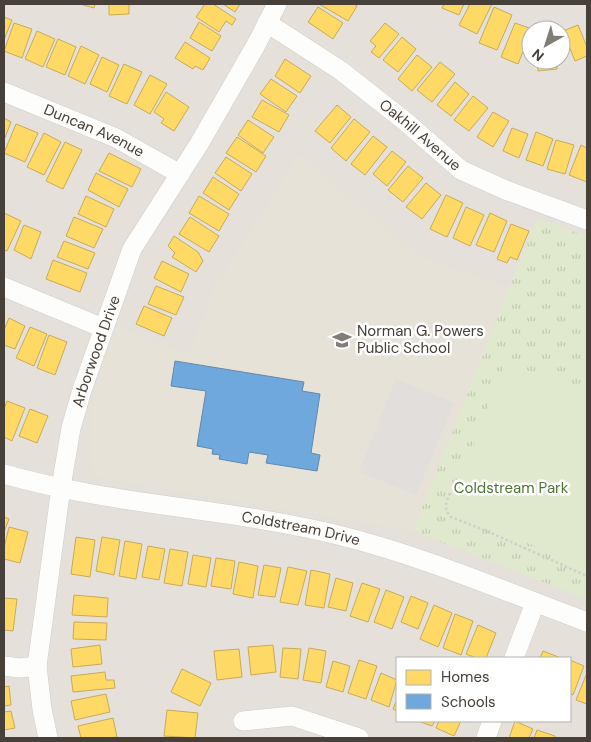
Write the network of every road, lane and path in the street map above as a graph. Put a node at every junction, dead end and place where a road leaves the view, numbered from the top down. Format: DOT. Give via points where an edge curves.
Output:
graph roads {
  1 [pos="277,4"];
  2 [pos="267,23"];
  3 [pos="4,92"];
  4 [pos="180,174"];
  5 [pos="587,220"];
  6 [pos="4,287"];
  7 [pos="103,328"];
  8 [pos="4,474"];
  9 [pos="61,487"];
  10 [pos="450,493"];
  11 [pos="587,576"];
  12 [pos="535,603"];
  13 [pos="587,622"];
  14 [pos="514,657"];
  15 [pos="4,666"];
  16 [pos="37,666"];
  17 [pos="243,721"];
  18 [pos="492,722"];
  19 [pos="48,738"];
  20 [pos="356,738"];
  21 [pos="486,738"];
  1 -- 2 [label="street, Arborwood Drive"];
  2 -- 4 [label="street, Arborwood Drive"];
  2 -- 5 [label="street, Oakhill Avenue" via="340,70 461,170"];
  3 -- 4 [label="street, Duncan Avenue" via="116,138"];
  4 -- 7 [label="street, Arborwood Drive" via="132,249"];
  6 -- 7 [label="street"];
  7 -- 9 [label="street, Arborwood Drive" via="71,428"];
  8 -- 9 [label="street, Coldstream Drive"];
  9 -- 12 [label="street, Coldstream Drive" via="334,534 399,552"];
  9 -- 16 [label="street, Arborwood Drive"];
  10 -- 11 [label="path" via="445,507 451,517"];
  12 -- 13 [label="street, Coldstream Drive"];
  12 -- 14 [label="street"];
  15 -- 16 [label="street"];
  16 -- 19 [label="street, Arborwood Drive"];
  17 -- 20 [label="street" via="292,716"];
  18 -- 21 [label="street"];
}
